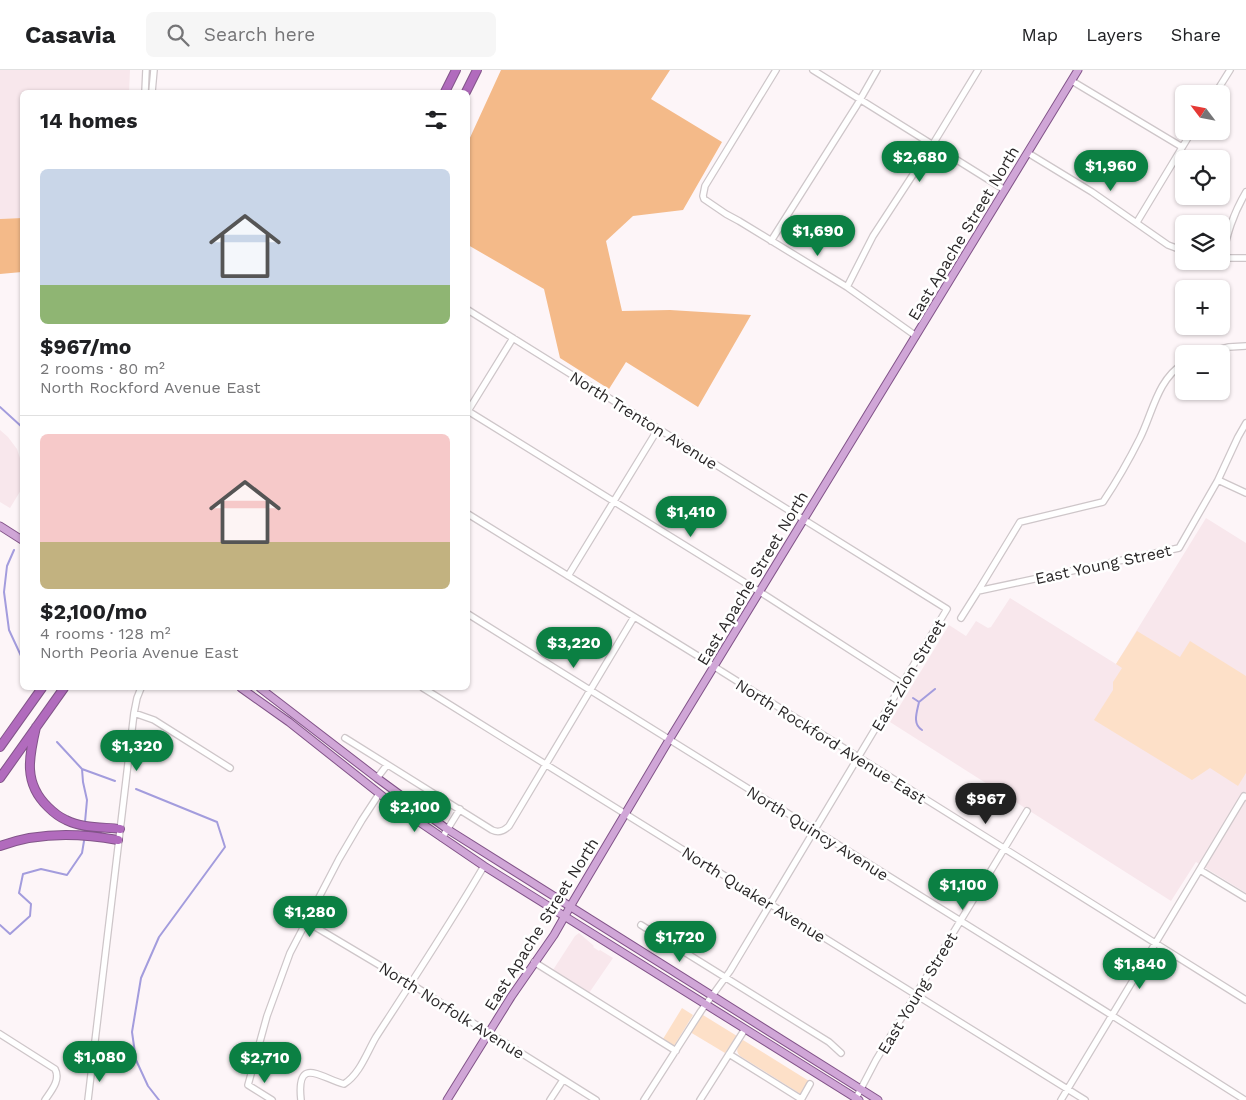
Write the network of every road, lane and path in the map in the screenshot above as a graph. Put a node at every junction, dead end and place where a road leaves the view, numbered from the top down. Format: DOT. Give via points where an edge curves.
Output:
graph roads {
  1 [pos="146,70"];
  2 [pos="154,70"];
  3 [pos="456,70"];
  4 [pos="477,70"];
  5 [pos="776,70"];
  6 [pos="813,70"];
  7 [pos="877,70"];
  8 [pos="978,70"];
  9 [pos="1078,70"];
  10 [pos="1230,70"];
  11 [pos="1072,80"];
  12 [pos="1221,85"];
  13 [pos="145,90"];
  14 [pos="152,90"];
  15 [pos="446,90"];
  16 [pos="467,90"];
  17 [pos="860,99"];
  18 [pos="1187,140"];
  19 [pos="933,144"];
  20 [pos="1182,148"];
  21 [pos="1028,152"];
  22 [pos="1005,190"];
  23 [pos="1246,192"];
  24 [pos="1137,222"];
  25 [pos="1230,226"];
  26 [pos="771,241"];
  27 [pos="1175,248"];
  28 [pos="1230,258"];
  29 [pos="1246,258"];
  30 [pos="847,287"];
  31 [pos="470,311"];
  32 [pos="916,336"];
  33 [pos="513,338"];
  34 [pos="1246,346"];
  35 [pos="1230,347"];
  36 [pos="1175,371"];
  37 [pos="470,408"];
  38 [pos="470,412"];
  39 [pos="1246,423"];
  40 [pos="658,429"];
  41 [pos="1218,480"];
  42 [pos="1246,493"];
  43 [pos="614,502"];
  44 [pos="470,515"];
  45 [pos="804,519"];
  46 [pos="0,526"];
  47 [pos="20,539"];
  48 [pos="568,576"];
  49 [pos="978,591"];
  50 [pos="760,592"];
  51 [pos="947,610"];
  52 [pos="470,615"];
  53 [pos="634,616"];
  54 [pos="961,618"];
  55 [pos="714,667"];
  56 [pos="903,684"];
  57 [pos="41,690"];
  58 [pos="63,690"];
  59 [pos="140,690"];
  60 [pos="244,690"];
  61 [pos="263,690"];
  62 [pos="426,690"];
  63 [pos="590,691"];
  64 [pos="134,713"];
  65 [pos="36,727"];
  66 [pos="345,738"];
  67 [pos="669,740"];
  68 [pos="0,747"];
  69 [pos="859,758"];
  70 [pos="386,764"];
  71 [pos="546,764"];
  72 [pos="230,768"];
  73 [pos="0,778"];
  74 [pos="377,778"];
  75 [pos="379,794"];
  76 [pos="1245,796"];
  77 [pos="460,809"];
  78 [pos="1027,810"];
  79 [pos="626,814"];
  80 [pos="120,829"];
  81 [pos="447,829"];
  82 [pos="814,831"];
  83 [pos="442,838"];
  84 [pos="118,840"];
  85 [pos="0,846"];
  86 [pos="1004,848"];
  87 [pos="484,866"];
  88 [pos="1200,870"];
  89 [pos="1246,898"];
  90 [pos="770,904"];
  91 [pos="570,907"];
  92 [pos="565,916"];
  93 [pos="307,922"];
  94 [pos="960,922"];
  95 [pos="641,925"];
  96 [pos="1156,944"];
  97 [pos="534,962"];
  98 [pos="725,977"];
  99 [pos="411,984"];
  100 [pos="915,995"];
  101 [pos="712,996"];
  102 [pos="1246,1000"];
  103 [pos="705,1005"];
  104 [pos="1112,1016"];
  105 [pos="745,1029"];
  106 [pos="489,1033"];
  107 [pos="0,1034"];
  108 [pos="676,1050"];
  109 [pos="841,1053"];
  110 [pos="729,1054"];
  111 [pos="563,1080"];
  112 [pos="810,1084"];
  113 [pos="861,1089"];
  114 [pos="1068,1089"];
  115 [pos="45,1100"];
  116 [pos="88,1100"];
  117 [pos="272,1100"];
  118 [pos="301,1100"];
  119 [pos="447,1100"];
  120 [pos="550,1100"];
  121 [pos="596,1100"];
  122 [pos="644,1100"];
  123 [pos="700,1100"];
  124 [pos="801,1100"];
  125 [pos="857,1100"];
  126 [pos="878,1100"];
  127 [pos="1062,1100"];
  128 [pos="1085,1100"];
  129 [pos="1245,1100"];
  1 -- 13 [label="street"];
  2 -- 14 [label="street"];
  3 -- 15 [label="highway"];
  4 -- 16 [label="highway"];
  5 -- 26 [label="street" via="705,186 703,196 706,201"];
  6 -- 17 [label="street"];
  7 -- 17 [label="street"];
  8 -- 19 [label="street"];
  9 -- 11 [label="main road, East Apache Street North"];
  10 -- 12 [label="street"];
  11 -- 20 [label="street"];
  11 -- 21 [label="main road, East Apache Street North"];
  17 -- 19 [label="street"];
  17 -- 26 [label="street"];
  18 -- 20 [label="street"];
  19 -- 22 [label="street"];
  19 -- 30 [label="street" via="873,236"];
  20 -- 24 [label="street"];
  21 -- 22 [label="main road, East Apache Street North"];
  21 -- 24 [label="street"];
  22 -- 32 [label="main road, East Apache Street North"];
  23 -- 25 [label="street"];
  24 -- 27 [label="street"];
  26 -- 30 [label="street"];
  28 -- 29 [label="street"];
  30 -- 32 [label="street"];
  31 -- 33 [label="street, North Trenton Avenue"];
  32 -- 45 [label="main road, East Apache Street North"];
  33 -- 37 [label="street"];
  33 -- 40 [label="street, North Trenton Avenue"];
  34 -- 35 [label="street"];
  36 -- 49 [label="street" via="1163,384 1140,437 1103,502 1020,522"];
  38 -- 43 [label="street"];
  39 -- 41 [label="street, East Young Street"];
  40 -- 43 [label="street"];
  40 -- 45 [label="street, North Trenton Avenue"];
  41 -- 42 [label="street"];
  41 -- 49 [label="street, East Young Street" via="1178,548"];
  43 -- 48 [label="street"];
  43 -- 50 [label="street"];
  44 -- 48 [label="street, North Rockford Avenue East"];
  45 -- 50 [label="main road, East Apache Street North"];
  45 -- 51 [label="street, North Trenton Avenue"];
  46 -- 47 [label="main road"];
  48 -- 53 [label="street, North Rockford Avenue East"];
  49 -- 54 [label="street"];
  50 -- 55 [label="main road, East Apache Street North"];
  50 -- 56 [label="street"];
  51 -- 56 [label="street, East Zion Street"];
  52 -- 63 [label="street, North Quincy Avenue"];
  53 -- 55 [label="street, North Rockford Avenue East"];
  53 -- 63 [label="street"];
  55 -- 67 [label="main road, East Apache Street North"];
  55 -- 69 [label="street, North Rockford Avenue East"];
  56 -- 69 [label="street, East Zion Street"];
  57 -- 68 [label="highway"];
  58 -- 65 [label="highway"];
  59 -- 64 [label="street"];
  60 -- 75 [label="main road"];
  61 -- 74 [label="main road"];
  62 -- 71 [label="street, North Quaker Avenue"];
  63 -- 67 [label="street, North Quincy Avenue"];
  63 -- 71 [label="street"];
  64 -- 72 [label="street" via="154,720"];
  64 -- 80 [label="street"];
  65 -- 73 [label="highway"];
  65 -- 80 [label="highway" via="30,754 30,775 43,802 58,816 76,824"];
  66 -- 70 [label="street"];
  67 -- 79 [label="main road, East Apache Street North"];
  67 -- 82 [label="street, North Quincy Avenue"];
  69 -- 82 [label="street, East Zion Street"];
  69 -- 86 [label="street, North Rockford Avenue East"];
  70 -- 74 [label="street"];
  70 -- 77 [label="street"];
  71 -- 77 [label="street" via="509,826 502,831 494,831"];
  71 -- 79 [label="street, North Quaker Avenue"];
  74 -- 81 [label="main road"];
  75 -- 83 [label="main road"];
  75 -- 93 [label="street" via="339,859"];
  76 -- 88 [label="street"];
  77 -- 81 [label="street"];
  78 -- 86 [label="street, East Young Street"];
  79 -- 90 [label="street, North Quaker Avenue"];
  79 -- 91 [label="main road, East Apache Street North"];
  80 -- 84 [label="street"];
  81 -- 83 [label="street"];
  81 -- 91 [label="main road"];
  82 -- 90 [label="street, East Zion Street"];
  82 -- 94 [label="street, North Quincy Avenue"];
  83 -- 87 [label="main road"];
  84 -- 85 [label="highway" via="60,835"];
  84 -- 116 [label="street"];
  86 -- 94 [label="street, East Young Street"];
  86 -- 96 [label="street, North Rockford Avenue East"];
  87 -- 92 [label="main road"];
  87 -- 99 [label="street"];
  88 -- 89 [label="street"];
  88 -- 96 [label="street"];
  90 -- 98 [label="street, East Zion Street"];
  90 -- 100 [label="street, North Quaker Avenue"];
  91 -- 92 [label="main road, East Apache Street North"];
  91 -- 101 [label="main road"];
  92 -- 97 [label="main road, East Apache Street North"];
  92 -- 103 [label="main road"];
  93 -- 99 [label="street, North Norfolk Avenue"];
  93 -- 117 [label="street" via="290,953 267,1016 248,1084"];
  94 -- 100 [label="street, East Young Street"];
  94 -- 104 [label="street, North Quincy Avenue"];
  95 -- 98 [label="street"];
  96 -- 102 [label="street, North Rockford Avenue East"];
  96 -- 104 [label="street"];
  97 -- 106 [label="main road, East Apache Street North"];
  97 -- 108 [label="street"];
  98 -- 101 [label="street, East Zion Street"];
  98 -- 109 [label="street" via="829,1042"];
  99 -- 106 [label="street, North Norfolk Avenue"];
  99 -- 118 [label="street" via="350,1080 344,1084 320,1074 308,1073 301,1082"];
  100 -- 113 [label="street, East Young Street"];
  100 -- 114 [label="street, North Quaker Avenue"];
  101 -- 103 [label="street, East Zion Street"];
  101 -- 113 [label="main road"];
  103 -- 105 [label="main road"];
  103 -- 108 [label="street, East Zion Street"];
  104 -- 114 [label="street"];
  104 -- 129 [label="street, North Quincy Avenue"];
  105 -- 110 [label="street"];
  105 -- 125 [label="main road"];
  106 -- 111 [label="street, North Norfolk Avenue"];
  106 -- 119 [label="main road, East Apache Street North"];
  107 -- 115 [label="street" via="52,1066 57,1073 56,1082"];
  108 -- 122 [label="street, East Zion Street"];
  110 -- 123 [label="street"];
  110 -- 124 [label="street"];
  111 -- 120 [label="street"];
  111 -- 121 [label="street, North Norfolk Avenue"];
  112 -- 124 [label="street"];
  113 -- 125 [label="street, East Young Street"];
  113 -- 126 [label="main road"];
  114 -- 127 [label="street"];
  114 -- 128 [label="street, North Quaker Avenue"];
}
